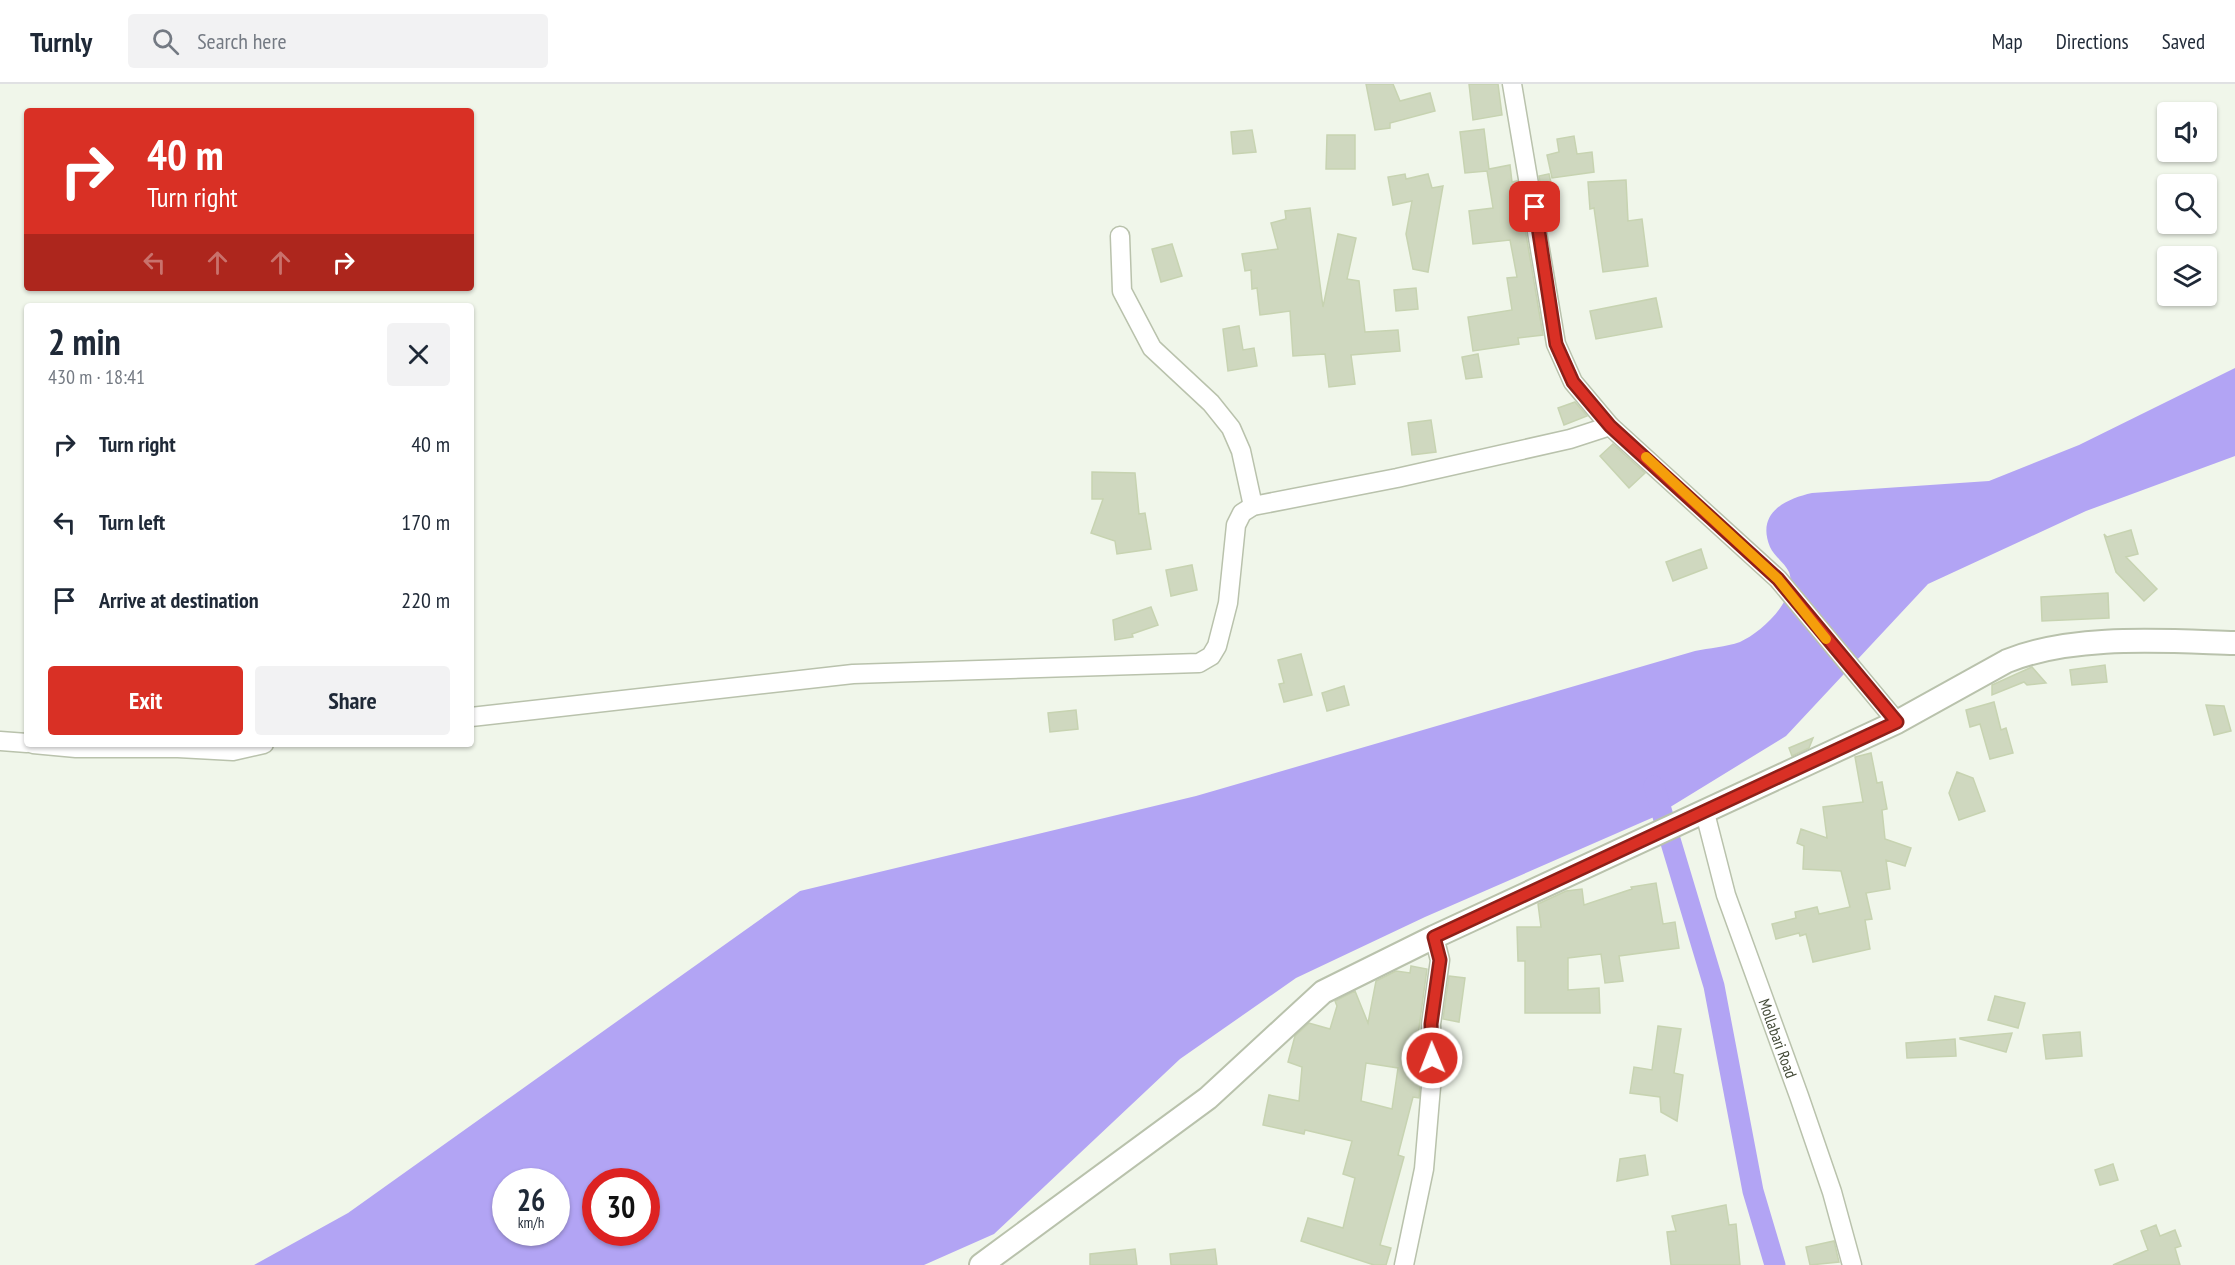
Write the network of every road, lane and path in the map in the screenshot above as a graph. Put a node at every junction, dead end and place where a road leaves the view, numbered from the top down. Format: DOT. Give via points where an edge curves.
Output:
graph roads {
  1 [pos="1512,84"];
  2 [pos="1120,237"];
  3 [pos="1610,426"];
  4 [pos="1253,506"];
  5 [pos="2235,643"];
  6 [pos="474,717"];
  7 [pos="1897,722"];
  8 [pos="0,741"];
  9 [pos="24,743"];
  10 [pos="65,747"];
  11 [pos="252,747"];
  12 [pos="1705,813"];
  13 [pos="1434,937"];
  14 [pos="981,1265"];
  15 [pos="1404,1265"];
  16 [pos="1852,1265"];
  1 -- 3 [label="street" via="1556,344 1573,382"];
  2 -- 4 [label="street" via="1122,291 1152,348 1211,402 1231,428 1241,451"];
  3 -- 4 [label="street" via="1570,439 1396,478"];
  3 -- 7 [label="street" via="1778,579"];
  4 -- 6 [label="street" via="1242,513 1236,525 1228,603 1218,646 1199,663 853,675"];
  5 -- 7 [label="street" via="2155,640 2045,647 2007,661"];
  7 -- 12 [label="street"];
  8 -- 9 [label="street"];
  10 -- 11 [label="street" via="233,752"];
  12 -- 13 [label="street"];
  12 -- 16 [label="street, Mollabari Road" via="1726,895 1832,1192"];
  13 -- 14 [label="street" via="1323,992 1208,1098"];
  13 -- 15 [label="street" via="1440,960 1431,1024 1432,1075 1424,1169"];
}
